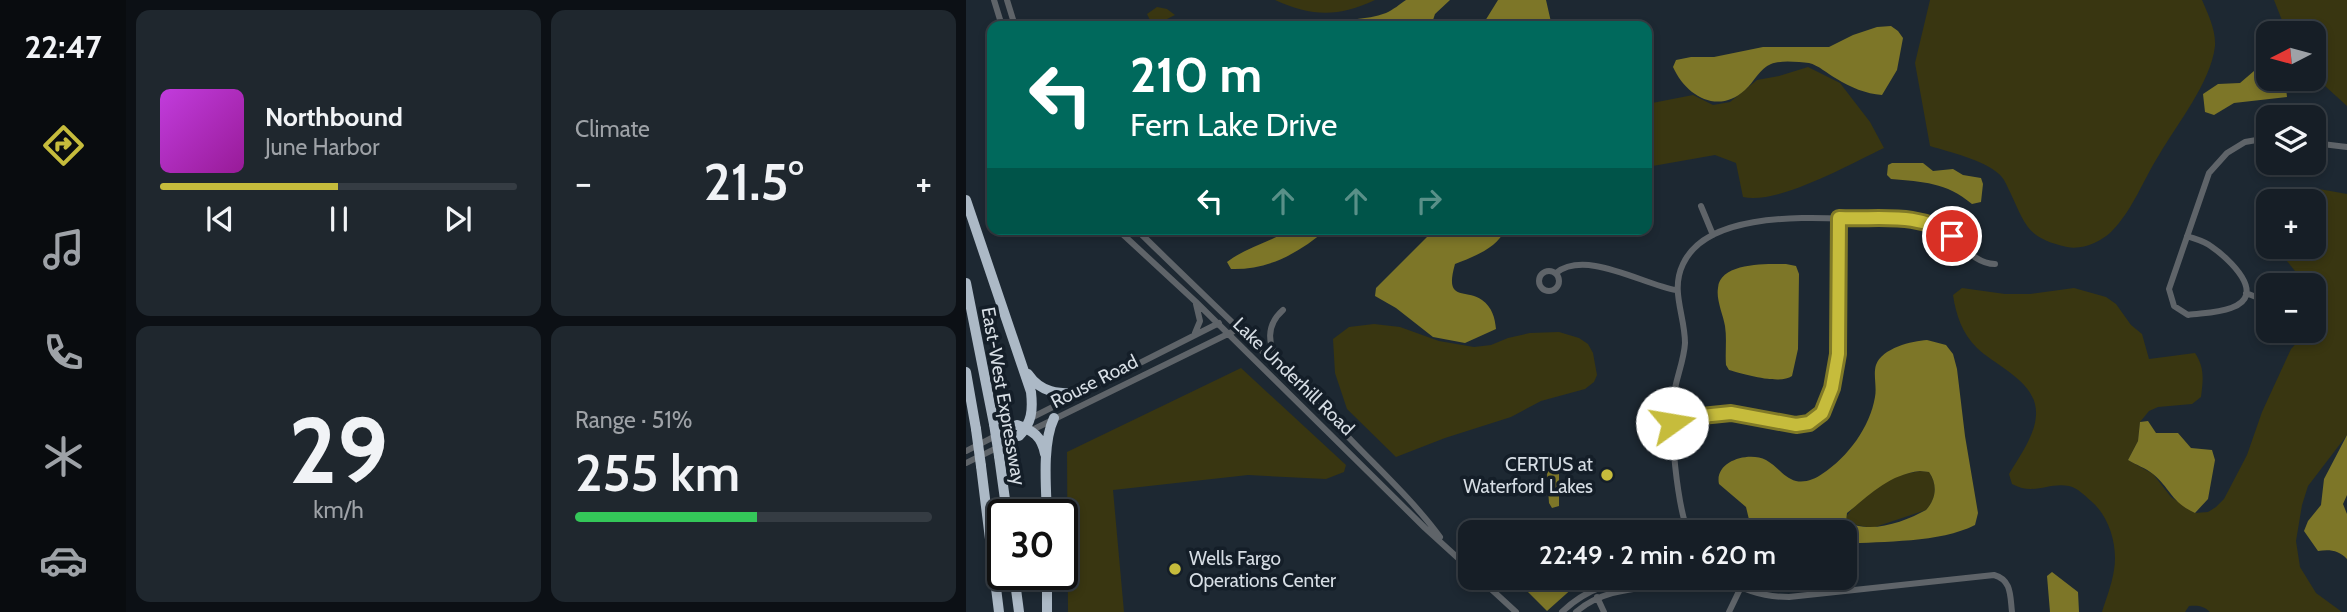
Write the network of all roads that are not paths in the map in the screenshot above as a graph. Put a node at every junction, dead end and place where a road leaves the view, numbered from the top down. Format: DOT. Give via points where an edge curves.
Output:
graph roads {
  1 [pos="994,0"];
  2 [pos="1007,0"];
  3 [pos="1000,21"];
  4 [pos="1013,21"];
  5 [pos="2256,140"];
  6 [pos="2326,145"];
  7 [pos="2347,147"];
  8 [pos="966,200"];
  9 [pos="1701,206"];
  10 [pos="1839,218"];
  11 [pos="1713,234"];
  12 [pos="1123,235"];
  13 [pos="1142,235"];
  14 [pos="2187,236"];
  15 [pos="1995,264"];
  16 [pos="1556,274"];
  17 [pos="966,283"];
  18 [pos="1676,290"];
  19 [pos="2246,293"];
  20 [pos="2256,297"];
  21 [pos="1196,302"];
  22 [pos="1283,310"];
  23 [pos="1227,319"];
  24 [pos="1217,323"];
  25 [pos="1238,329"];
  26 [pos="1227,333"];
  27 [pos="1194,334"];
  28 [pos="1282,368"];
  29 [pos="1025,369"];
  30 [pos="966,372"];
  31 [pos="966,391"];
  32 [pos="1080,393"];
  33 [pos="1054,418"];
  34 [pos="1672,419"];
  35 [pos="1025,428"];
  36 [pos="976,429"];
  37 [pos="966,451"];
  38 [pos="966,463"];
  39 [pos="1046,465"];
  40 [pos="1005,499"];
  41 [pos="1047,499"];
  42 [pos="1685,520"];
  43 [pos="1448,547"];
  44 [pos="1458,557"];
  45 [pos="1016,590"];
  46 [pos="1047,590"];
  47 [pos="1492,590"];
  48 [pos="1591,590"];
  49 [pos="1593,590"];
  50 [pos="1624,590"];
  51 [pos="1740,590"];
  52 [pos="1750,590"];
  53 [pos="1853,590"];
  54 [pos="1857,590"];
  55 [pos="1597,598"];
  56 [pos="999,612"];
  57 [pos="1018,612"];
  58 [pos="1047,612"];
  59 [pos="1516,612"];
  60 [pos="1562,612"];
  61 [pos="1576,612"];
  62 [pos="1604,612"];
  63 [pos="1729,612"];
  64 [pos="2012,612"];
  1 -- 3 [label="street"];
  2 -- 4 [label="street"];
  5 -- 14 [label="street" via="2227,153 2210,173"];
  6 -- 7 [label="street"];
  8 -- 29 [label="highway"];
  9 -- 11 [label="street"];
  10 -- 11 [label="street" via="1787,218"];
  10 -- 15 [label="street" via="1925,222 1948,233 1979,262"];
  10 -- 34 [label="street" via="1838,354 1822,413 1809,423 1796,425 1731,413"];
  11 -- 18 [label="street" via="1685,259"];
  12 -- 21 [label="street, Lake Underhill Road"];
  13 -- 23 [label="street, Lake Underhill Road"];
  14 -- 19 [label="street" via="2210,244 2241,273"];
  14 -- 19 [label="street" via="2169,289 2179,311 2188,315 2233,308"];
  16 -- 18 [label="street" via="1566,268 1604,268"];
  17 -- 40 [label="highway, East-West Expressway, bridge"];
  18 -- 34 [label="street" via="1685,343"];
  19 -- 20 [label="street"];
  21 -- 24 [label="street, Lake Underhill Road"];
  21 -- 27 [label="street" via="1200,321"];
  22 -- 28 [label="street" via="1273,321 1269,339"];
  23 -- 24 [label="street, Rouse Road"];
  23 -- 25 [label="street, Lake Underhill Road"];
  24 -- 26 [label="street, Lake Underhill Road"];
  24 -- 27 [label="street, Rouse Road"];
  25 -- 26 [label="street, Rouse Road"];
  25 -- 28 [label="street, Lake Underhill Road"];
  26 -- 33 [label="street, Rouse Road"];
  26 -- 43 [label="street, Lake Underhill Road"];
  27 -- 32 [label="street, Rouse Road"];
  28 -- 43 [label="street, Lake Underhill Road"];
  29 -- 32 [label="highway" via="1044,389"];
  29 -- 35 [label="highway" via="1032,400"];
  30 -- 36 [label="highway, East-West Expressway"];
  31 -- 36 [label="highway"];
  32 -- 35 [label="street, Rouse Road"];
  33 -- 35 [label="street, Rouse Road"];
  33 -- 39 [label="highway"];
  34 -- 42 [label="street"];
  35 -- 37 [label="street, Rouse Road"];
  35 -- 38 [label="street, Rouse Road"];
  35 -- 39 [label="highway" via="1041,440"];
  36 -- 56 [label="highway, East-West Expressway, bridge"];
  39 -- 41 [label="highway"];
  43 -- 44 [label="street, Lake Underhill Road"];
  45 -- 57 [label="highway"];
  46 -- 58 [label="highway"];
  47 -- 59 [label="street"];
  48 -- 60 [label="street"];
  49 -- 55 [label="street"];
  50 -- 55 [label="street"];
  51 -- 63 [label="street"];
  52 -- 53 [label="street" via="1788,597"];
  54 -- 64 [label="street" via="1993,575 2008,584"];
  55 -- 61 [label="street"];
  55 -- 62 [label="street"];
}
